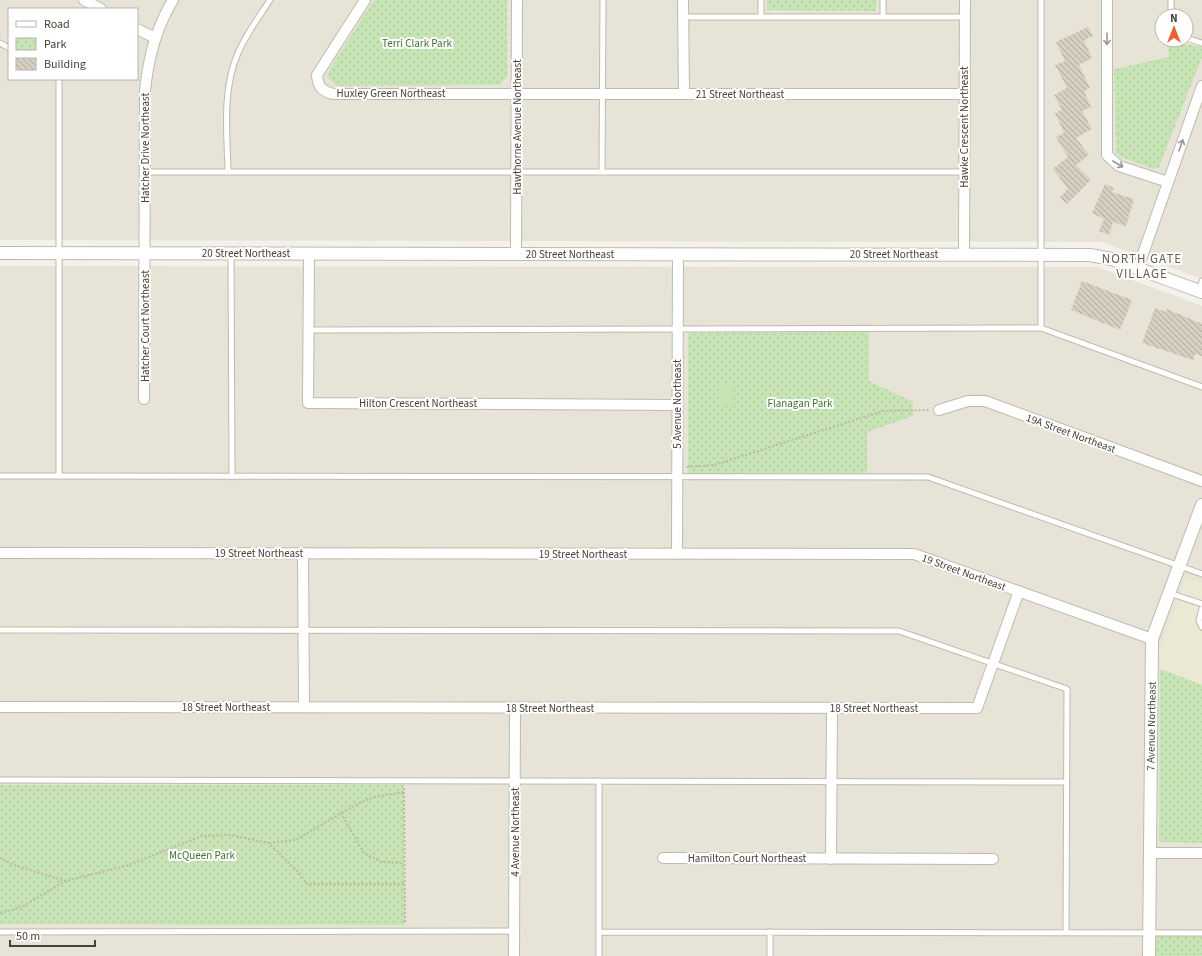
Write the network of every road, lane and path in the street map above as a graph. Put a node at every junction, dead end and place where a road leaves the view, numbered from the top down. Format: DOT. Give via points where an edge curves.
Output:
graph roads {
  1 [pos="84,0"];
  2 [pos="173,0"];
  3 [pos="270,0"];
  4 [pos="365,0"];
  5 [pos="518,0"];
  6 [pos="603,0"];
  7 [pos="683,0"];
  8 [pos="761,0"];
  9 [pos="883,0"];
  10 [pos="964,0"];
  11 [pos="1041,0"];
  12 [pos="1107,0"];
  13 [pos="98,8"];
  14 [pos="683,16"];
  15 [pos="761,16"];
  16 [pos="883,16"];
  17 [pos="965,16"];
  18 [pos="138,30"];
  19 [pos="155,38"];
  20 [pos="59,80"];
  21 [pos="1202,86"];
  22 [pos="517,93"];
  23 [pos="602,94"];
  24 [pos="684,94"];
  25 [pos="964,94"];
  26 [pos="228,171"];
  27 [pos="145,172"];
  28 [pos="516,172"];
  29 [pos="602,172"];
  30 [pos="964,172"];
  31 [pos="1168,182"];
  32 [pos="0,253"];
  33 [pos="58,253"];
  34 [pos="145,253"];
  35 [pos="231,253"];
  36 [pos="309,254"];
  37 [pos="516,254"];
  38 [pos="678,254"];
  39 [pos="964,254"];
  40 [pos="1041,255"];
  41 [pos="1138,268"];
  42 [pos="1201,288"];
  43 [pos="1041,328"];
  44 [pos="308,330"];
  45 [pos="677,330"];
  46 [pos="1202,387"];
  47 [pos="144,399"];
  48 [pos="677,405"];
  49 [pos="939,410"];
  50 [pos="677,472"];
  51 [pos="0,476"];
  52 [pos="59,476"];
  53 [pos="232,477"];
  54 [pos="1202,481"];
  55 [pos="1202,505"];
  56 [pos="0,553"];
  57 [pos="303,553"];
  58 [pos="677,554"];
  59 [pos="1179,566"];
  60 [pos="1202,574"];
  61 [pos="1019,591"];
  62 [pos="1169,593"];
  63 [pos="1202,604"];
  64 [pos="1202,609"];
  65 [pos="1202,627"];
  66 [pos="0,630"];
  67 [pos="304,630"];
  68 [pos="1152,639"];
  69 [pos="993,663"];
  70 [pos="0,707"];
  71 [pos="304,707"];
  72 [pos="515,708"];
  73 [pos="832,708"];
  74 [pos="0,780"];
  75 [pos="515,781"];
  76 [pos="600,781"];
  77 [pos="832,781"];
  78 [pos="1067,782"];
  79 [pos="404,785"];
  80 [pos="404,792"];
  81 [pos="341,813"];
  82 [pos="269,843"];
  83 [pos="1150,853"];
  84 [pos="1202,853"];
  85 [pos="0,858"];
  86 [pos="663,858"];
  87 [pos="831,859"];
  88 [pos="993,859"];
  89 [pos="404,863"];
  90 [pos="65,881"];
  91 [pos="404,884"];
  92 [pos="0,913"];
  93 [pos="405,925"];
  94 [pos="514,931"];
  95 [pos="0,932"];
  96 [pos="599,932"];
  97 [pos="770,932"];
  98 [pos="1066,933"];
  99 [pos="1149,933"];
  100 [pos="1202,933"];
  101 [pos="514,956"];
  102 [pos="599,956"];
  103 [pos="770,956"];
  104 [pos="1149,956"];
  1 -- 13 [label="street"];
  2 -- 19 [label="street, Hatcher Drive Northeast"];
  3 -- 26 [label="lane" via="246,38 232,71 227,93"];
  4 -- 22 [label="street, Huxley Green Northeast" via="318,75 318,84 324,91 333,94"];
  5 -- 22 [label="street, Hawthorne Avenue Northeast"];
  6 -- 23 [label="lane"];
  7 -- 14 [label="street"];
  8 -- 15 [label="lane"];
  9 -- 16 [label="lane"];
  10 -- 17 [label="street, Hawke Crescent Northeast"];
  11 -- 40 [label="lane"];
  12 -- 31 [label="street, one-way" via="1107,154 1118,166"];
  14 -- 15 [label="lane"];
  14 -- 24 [label="street"];
  15 -- 16 [label="lane"];
  16 -- 17 [label="lane"];
  17 -- 25 [label="street, Hawke Crescent Northeast"];
  18 -- 19 [label="street"];
  19 -- 27 [label="street, Hatcher Drive Northeast" via="145,90"];
  20 -- 33 [label="lane"];
  31 -- 21 [label="street, one-way"];
  22 -- 23 [label="street, 21 Street Northeast"];
  22 -- 28 [label="street, Hawthorne Avenue Northeast"];
  23 -- 24 [label="street, 21 Street Northeast"];
  23 -- 29 [label="lane"];
  24 -- 25 [label="street, 21 Street Northeast"];
  25 -- 30 [label="street, Hawke Crescent Northeast"];
  26 -- 27 [label="lane"];
  26 -- 28 [label="lane"];
  27 -- 34 [label="street, Hatcher Drive Northeast"];
  28 -- 29 [label="lane"];
  28 -- 37 [label="street, Hawthorne Avenue Northeast"];
  29 -- 30 [label="lane"];
  30 -- 39 [label="street, Hawke Crescent Northeast"];
  31 -- 41 [label="street"];
  32 -- 33 [label="street, 20 Street Northeast"];
  33 -- 34 [label="street, 20 Street Northeast"];
  33 -- 52 [label="lane"];
  34 -- 35 [label="street, 20 Street Northeast"];
  34 -- 47 [label="street, Hatcher Court Northeast"];
  35 -- 36 [label="street, 20 Street Northeast"];
  35 -- 53 [label="lane"];
  36 -- 37 [label="street, 20 Street Northeast"];
  36 -- 44 [label="street, Hilton Crescent Northeast"];
  37 -- 38 [label="street, 20 Street Northeast"];
  38 -- 39 [label="street, 20 Street Northeast"];
  38 -- 45 [label="street, 5 Avenue Northeast"];
  39 -- 40 [label="street, 20 Street Northeast"];
  40 -- 41 [label="street, 20 Street Northeast" via="1090,255"];
  40 -- 43 [label="lane"];
  41 -- 42 [label="street, 20 Street Northeast"];
  43 -- 45 [label="lane"];
  43 -- 46 [label="lane"];
  44 -- 45 [label="lane"];
  44 -- 48 [label="street, Hilton Crescent Northeast" via="308,403"];
  45 -- 48 [label="street, 5 Avenue Northeast"];
  48 -- 50 [label="street, 5 Avenue Northeast"];
  49 -- 50 [label="path" via="883,411 714,465"];
  49 -- 54 [label="street, 19A Street Northeast" via="968,401 985,401"];
  50 -- 53 [label="lane"];
  50 -- 58 [label="street, 5 Avenue Northeast"];
  50 -- 59 [label="lane" via="928,477"];
  51 -- 52 [label="lane"];
  52 -- 53 [label="lane"];
  55 -- 59 [label="street, 7 Avenue Northeast"];
  56 -- 57 [label="street, 19 Street Northeast"];
  57 -- 58 [label="street, 19 Street Northeast"];
  57 -- 67 [label="street"];
  58 -- 61 [label="street, 19 Street Northeast" via="914,554"];
  59 -- 60 [label="lane"];
  59 -- 62 [label="street, 7 Avenue Northeast"];
  61 -- 68 [label="street, 19 Street Northeast"];
  61 -- 69 [label="street, 18 Street Northeast"];
  62 -- 63 [label="lane"];
  62 -- 68 [label="street, 7 Avenue Northeast"];
  64 -- 65 [label="lane" via="1199,620"];
  66 -- 67 [label="lane"];
  67 -- 69 [label="lane" via="899,631"];
  67 -- 71 [label="street"];
  68 -- 83 [label="street, 7 Avenue Northeast"];
  69 -- 73 [label="street, 18 Street Northeast" via="977,708"];
  69 -- 78 [label="lane" via="1067,689"];
  70 -- 71 [label="street, 18 Street Northeast"];
  71 -- 72 [label="street, 18 Street Northeast"];
  72 -- 73 [label="street, 18 Street Northeast"];
  72 -- 75 [label="street, 4 Avenue Northeast"];
  73 -- 77 [label="street"];
  74 -- 75 [label="lane"];
  75 -- 76 [label="lane"];
  75 -- 94 [label="street, 4 Avenue Northeast"];
  76 -- 77 [label="lane"];
  76 -- 96 [label="lane"];
  77 -- 78 [label="lane"];
  77 -- 87 [label="street"];
  78 -- 98 [label="lane"];
  79 -- 80 [label="path"];
  80 -- 81 [label="path" via="374,797"];
  80 -- 89 [label="path"];
  81 -- 82 [label="path" via="295,840"];
  81 -- 89 [label="path" via="364,853 381,862"];
  82 -- 90 [label="path" via="230,835 202,836 126,866"];
  82 -- 91 [label="path" via="307,884"];
  83 -- 84 [label="street"];
  83 -- 99 [label="street, 7 Avenue Northeast"];
  85 -- 90 [label="path" via="14,866"];
  86 -- 87 [label="street, Hamilton Court Northeast"];
  87 -- 88 [label="street, Hamilton Court Northeast"];
  89 -- 91 [label="path"];
  90 -- 92 [label="path" via="22,907"];
  91 -- 93 [label="path"];
  94 -- 95 [label="lane"];
  94 -- 101 [label="street, 4 Avenue Northeast"];
  96 -- 97 [label="lane"];
  96 -- 102 [label="lane"];
  97 -- 98 [label="lane"];
  97 -- 103 [label="lane"];
  98 -- 99 [label="lane"];
  99 -- 100 [label="lane"];
  99 -- 104 [label="street, 7 Avenue Northeast"];
}
